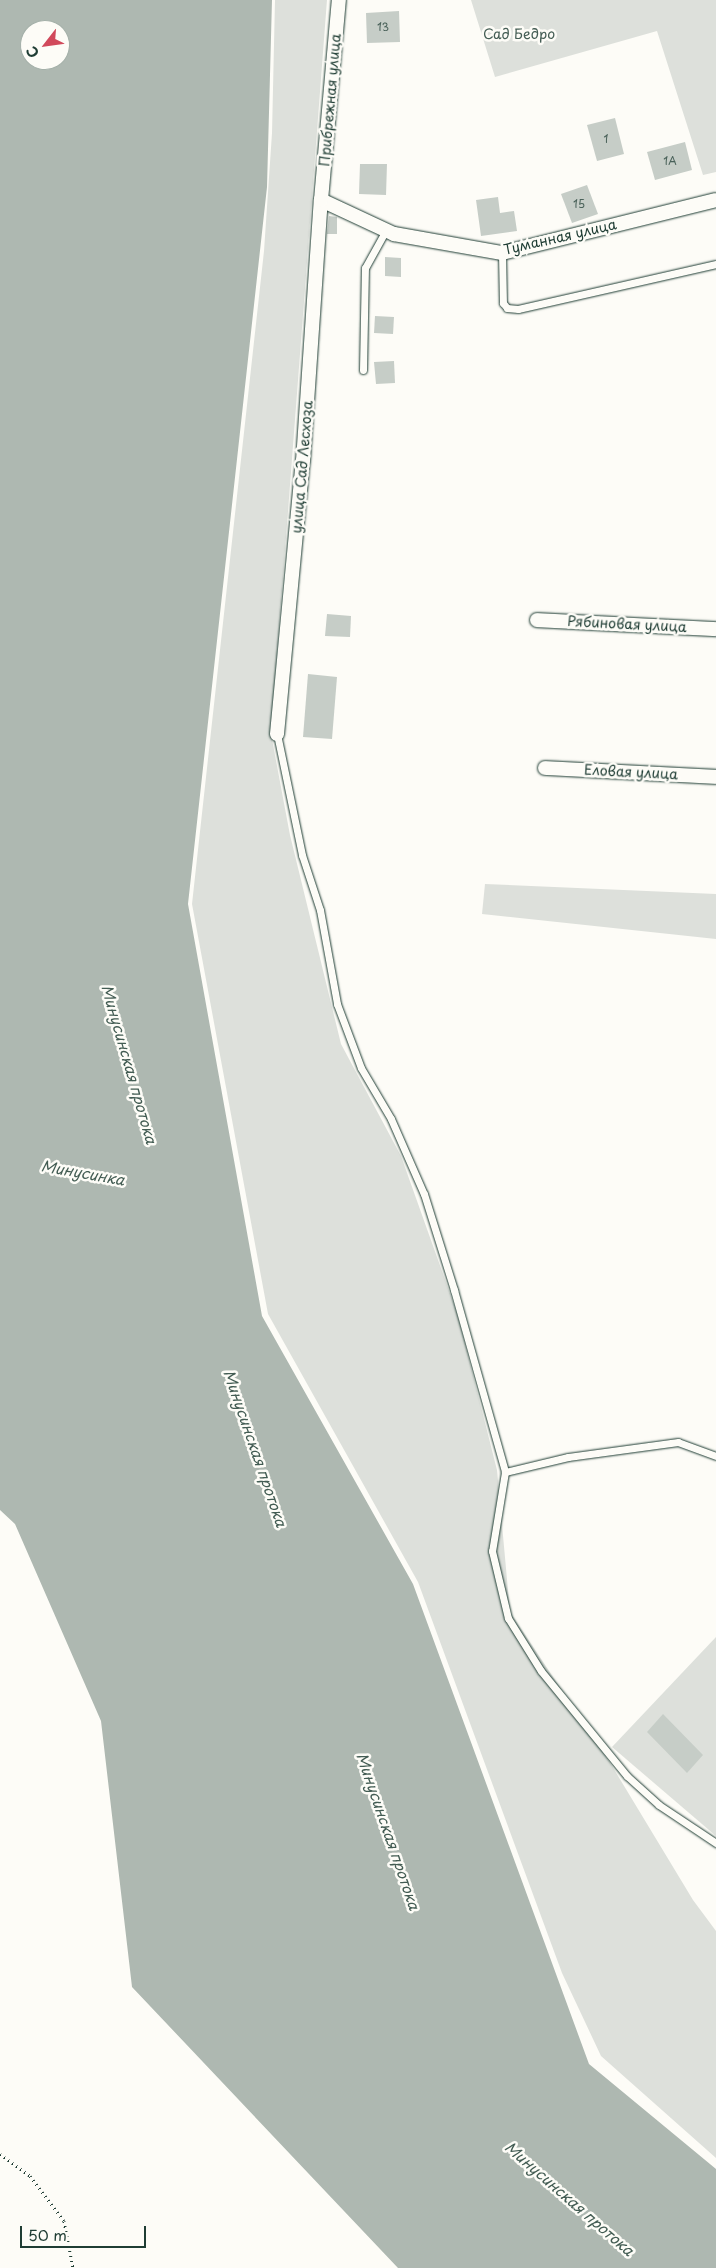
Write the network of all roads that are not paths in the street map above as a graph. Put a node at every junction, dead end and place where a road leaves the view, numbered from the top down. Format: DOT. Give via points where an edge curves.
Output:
graph roads {
  1 [pos="339,0"];
  2 [pos="321,200"];
  3 [pos="716,200"];
  4 [pos="391,233"];
  5 [pos="502,253"];
  6 [pos="716,264"];
  7 [pos="362,370"];
  8 [pos="537,620"];
  9 [pos="716,629"];
  10 [pos="277,734"];
  11 [pos="545,768"];
  12 [pos="716,777"];
  13 [pos="716,1456"];
  14 [pos="505,1472"];
  15 [pos="716,1843"];
  1 -- 2 [label="street, Прибрежная улица"];
  2 -- 4 [label="street, Туманная улица"];
  2 -- 10 [label="street, улица Сад Лесхоза" via="303,461"];
  3 -- 5 [label="street, Туманная улица"];
  4 -- 5 [label="street, Туманная улица"];
  4 -- 7 [label="lane" via="384,234 365,268"];
  5 -- 6 [label="lane" via="503,303 507,308 518,309"];
  8 -- 9 [label="street, Рябиновая улица"];
  10 -- 14 [label="lane" via="302,855 320,910 337,1004 361,1068 391,1119 424,1194"];
  11 -- 12 [label="street, Еловая улица"];
  13 -- 14 [label="lane" via="678,1442 568,1457"];
  14 -- 15 [label="lane" via="492,1551 508,1618 541,1671 627,1776 659,1805"];
}
